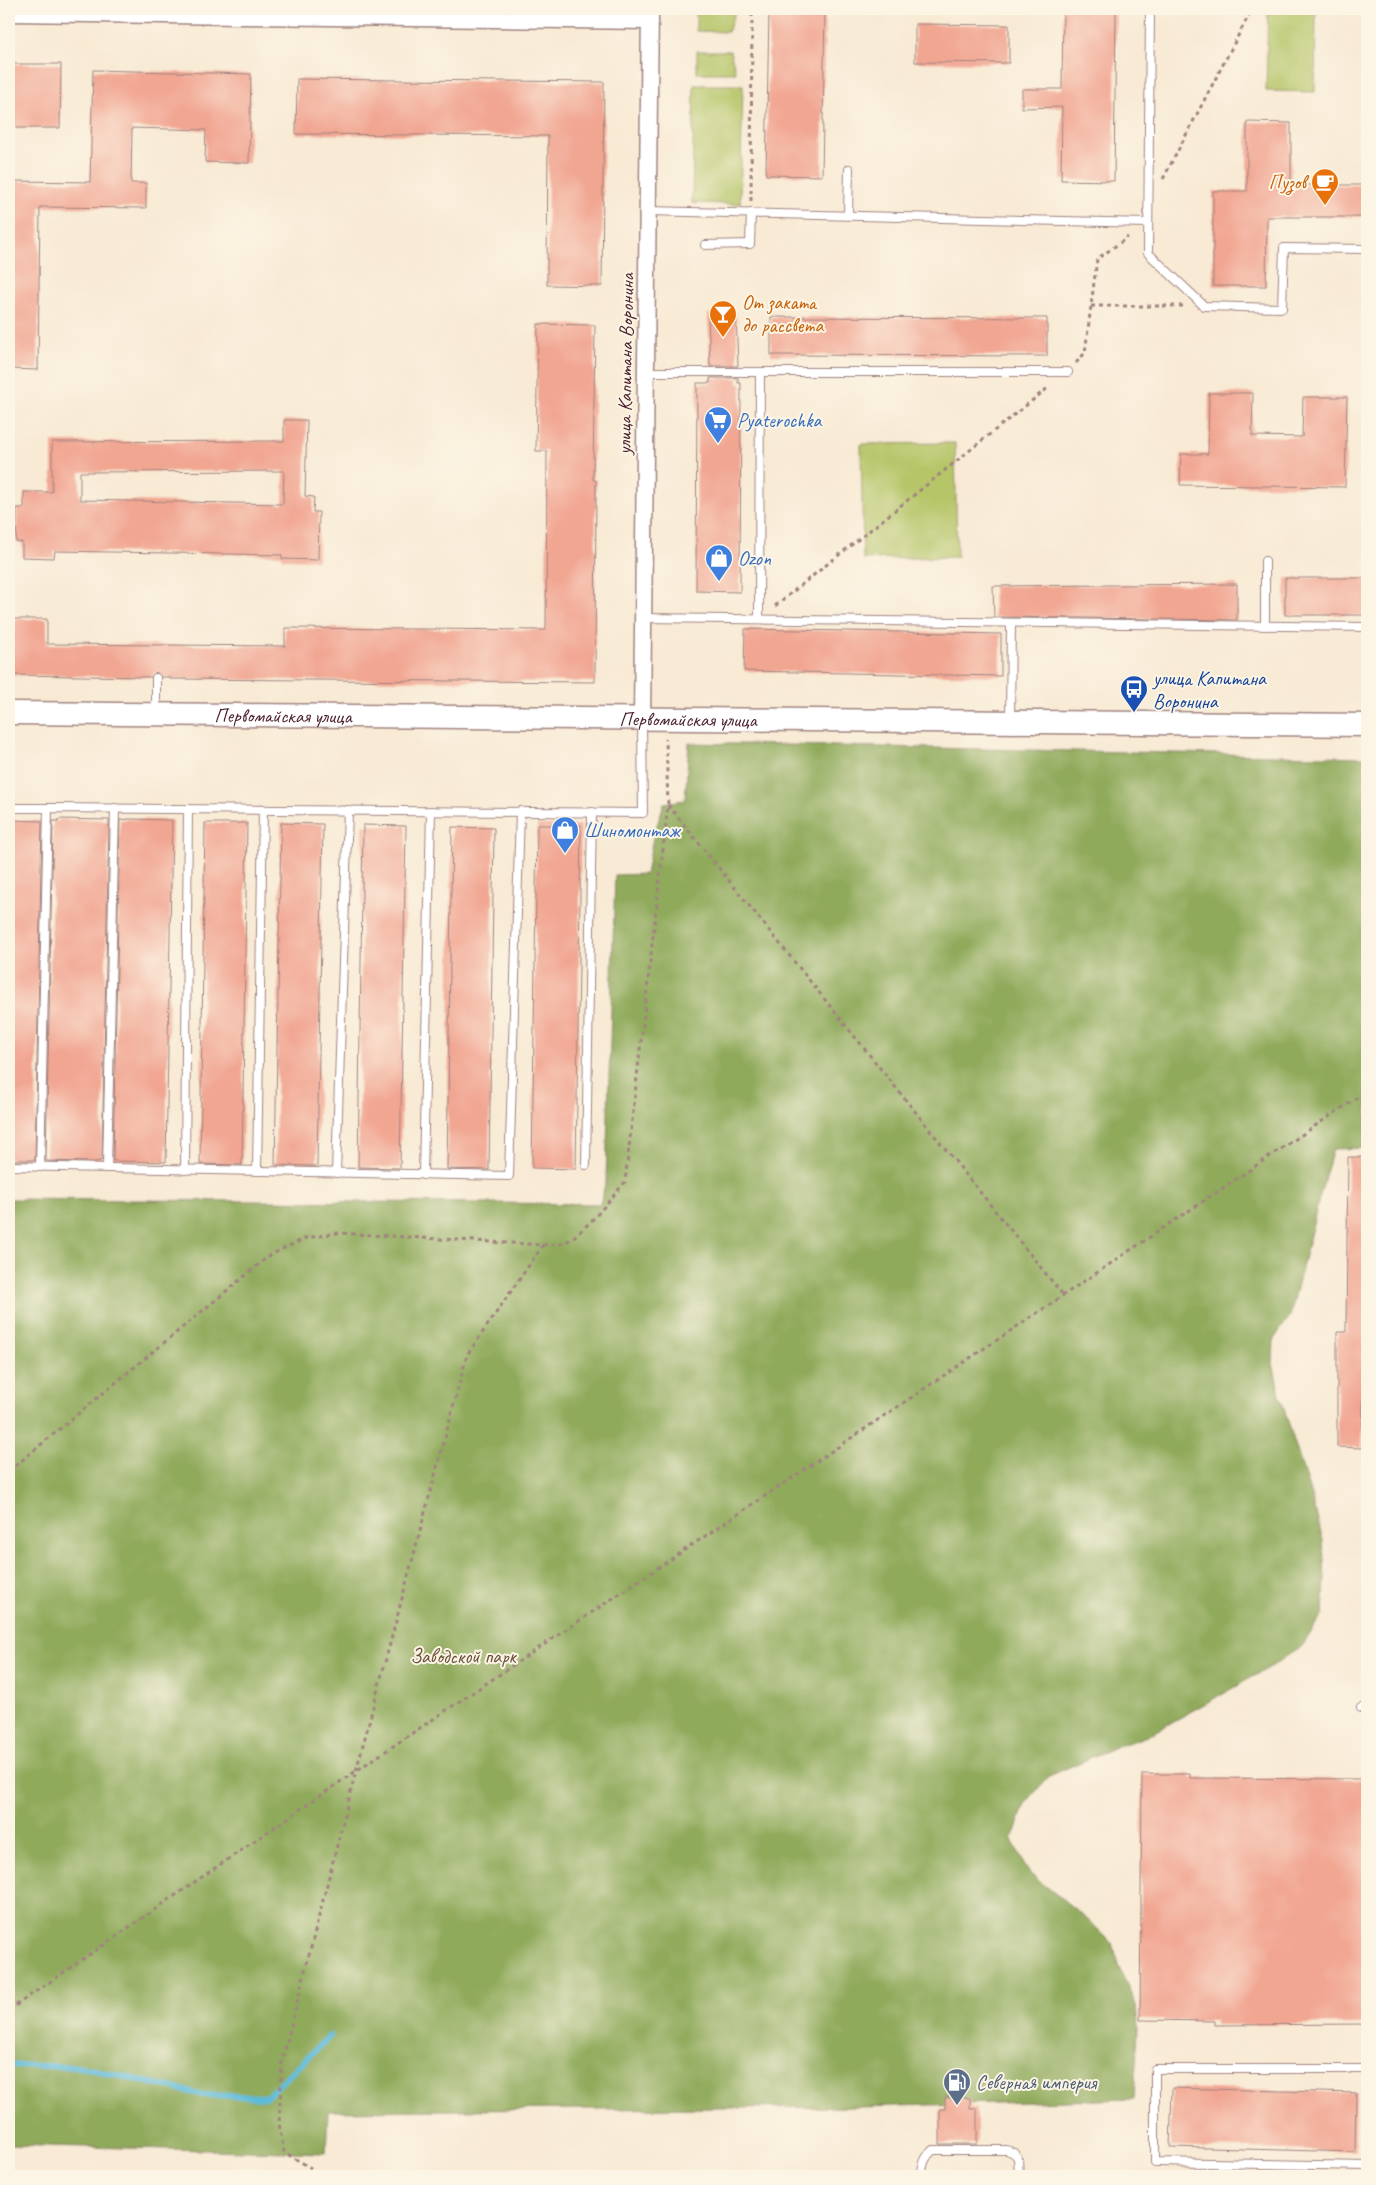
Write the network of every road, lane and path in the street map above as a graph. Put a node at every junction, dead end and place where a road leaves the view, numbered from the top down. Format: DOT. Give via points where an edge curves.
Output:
graph roads {
  1 [pos="752,9"];
  2 [pos="1150,9"];
  3 [pos="1252,9"];
  4 [pos="190,12"];
  5 [pos="9,13"];
  6 [pos="650,15"];
  7 [pos="849,169"];
  8 [pos="1149,206"];
  9 [pos="648,211"];
  10 [pos="751,213"];
  11 [pos="848,215"];
  12 [pos="1148,223"];
  13 [pos="705,245"];
  14 [pos="1367,249"];
  15 [pos="1091,306"];
  16 [pos="1204,306"];
  17 [pos="646,372"];
  18 [pos="760,372"];
  19 [pos="1068,372"];
  20 [pos="1265,560"];
  21 [pos="643,618"];
  22 [pos="759,619"];
  23 [pos="1011,622"];
  24 [pos="1265,626"];
  25 [pos="1367,627"];
  26 [pos="156,678"];
  27 [pos="9,713"];
  28 [pos="156,715"];
  29 [pos="642,719"];
  30 [pos="1010,722"];
  31 [pos="1367,725"];
  32 [pos="666,738"];
  33 [pos="668,805"];
  34 [pos="9,808"];
  35 [pos="48,808"];
  36 [pos="115,808"];
  37 [pos="188,809"];
  38 [pos="263,809"];
  39 [pos="348,810"];
  40 [pos="431,811"];
  41 [pos="520,811"];
  42 [pos="592,812"];
  43 [pos="1367,1091"];
  44 [pos="586,1165"];
  45 [pos="9,1166"];
  46 [pos="40,1167"];
  47 [pos="107,1168"];
  48 [pos="184,1170"];
  49 [pos="257,1171"];
  50 [pos="336,1173"];
  51 [pos="423,1174"];
  52 [pos="543,1245"];
  53 [pos="1063,1295"];
  54 [pos="9,1470"];
  55 [pos="356,1771"];
  56 [pos="9,2010"];
  57 [pos="1367,2069"];
  58 [pos="1367,2166"];
  59 [pos="311,2168"];
  60 [pos="921,2176"];
  61 [pos="1019,2176"];
  1 -- 10 [label="path"];
  2 -- 8 [label="lane"];
  3 -- 8 [label="path"];
  4 -- 5 [label="street"];
  4 -- 6 [label="street"];
  6 -- 9 [label="street, улица Капитана Воронина"];
  7 -- 11 [label="lane"];
  8 -- 12 [label="lane"];
  9 -- 10 [label="lane"];
  9 -- 17 [label="street, улица Капитана Воронина"];
  10 -- 11 [label="lane"];
  10 -- 13 [label="lane" via="750,244"];
  11 -- 12 [label="lane"];
  12 -- 15 [label="path" via="1097,259"];
  12 -- 16 [label="lane" via="1148,253"];
  14 -- 16 [label="lane" via="1284,248 1282,308"];
  15 -- 16 [label="path"];
  15 -- 19 [label="path" via="1085,353"];
  17 -- 18 [label="lane"];
  17 -- 21 [label="street, улица Капитана Воронина"];
  18 -- 19 [label="lane"];
  18 -- 22 [label="lane"];
  19 -- 22 [label="path"];
  20 -- 24 [label="lane"];
  21 -- 22 [label="lane"];
  21 -- 29 [label="street, улица Капитана Воронина"];
  22 -- 23 [label="lane"];
  23 -- 24 [label="lane"];
  23 -- 30 [label="lane"];
  24 -- 25 [label="lane"];
  26 -- 28 [label="lane"];
  27 -- 28 [label="street, Первомайская улица"];
  28 -- 29 [label="street, Первомайская улица"];
  29 -- 30 [label="street, Первомайская улица"];
  29 -- 42 [label="lane" via="643,813"];
  30 -- 31 [label="street, Первомайская улица"];
  32 -- 33 [label="path"];
  33 -- 52 [label="path" via="625,1182 572,1237 562,1244"];
  33 -- 53 [label="path"];
  34 -- 35 [label="lane"];
  35 -- 36 [label="lane"];
  35 -- 46 [label="lane"];
  36 -- 37 [label="lane"];
  36 -- 47 [label="lane"];
  37 -- 38 [label="lane"];
  37 -- 48 [label="lane"];
  38 -- 39 [label="lane"];
  38 -- 49 [label="lane"];
  39 -- 40 [label="lane"];
  39 -- 50 [label="lane"];
  40 -- 41 [label="lane"];
  40 -- 51 [label="lane"];
  41 -- 42 [label="lane"];
  41 -- 51 [label="lane" via="509,1176"];
  42 -- 44 [label="lane"];
  43 -- 53 [label="path"];
  45 -- 46 [label="lane"];
  46 -- 47 [label="lane"];
  47 -- 48 [label="lane"];
  48 -- 49 [label="lane"];
  49 -- 50 [label="lane"];
  50 -- 51 [label="lane"];
  52 -- 54 [label="path" via="338,1234 306,1238 270,1255"];
  52 -- 55 [label="path" via="467,1355"];
  53 -- 55 [label="path"];
  55 -- 56 [label="path"];
  55 -- 59 [label="path" via="282,2061 279,2124 284,2152"];
  57 -- 58 [label="lane" via="1155,2068 1155,2162"];
  60 -- 61 [label="lane" via="923,2162 933,2150 1007,2150 1018,2158"];
}
